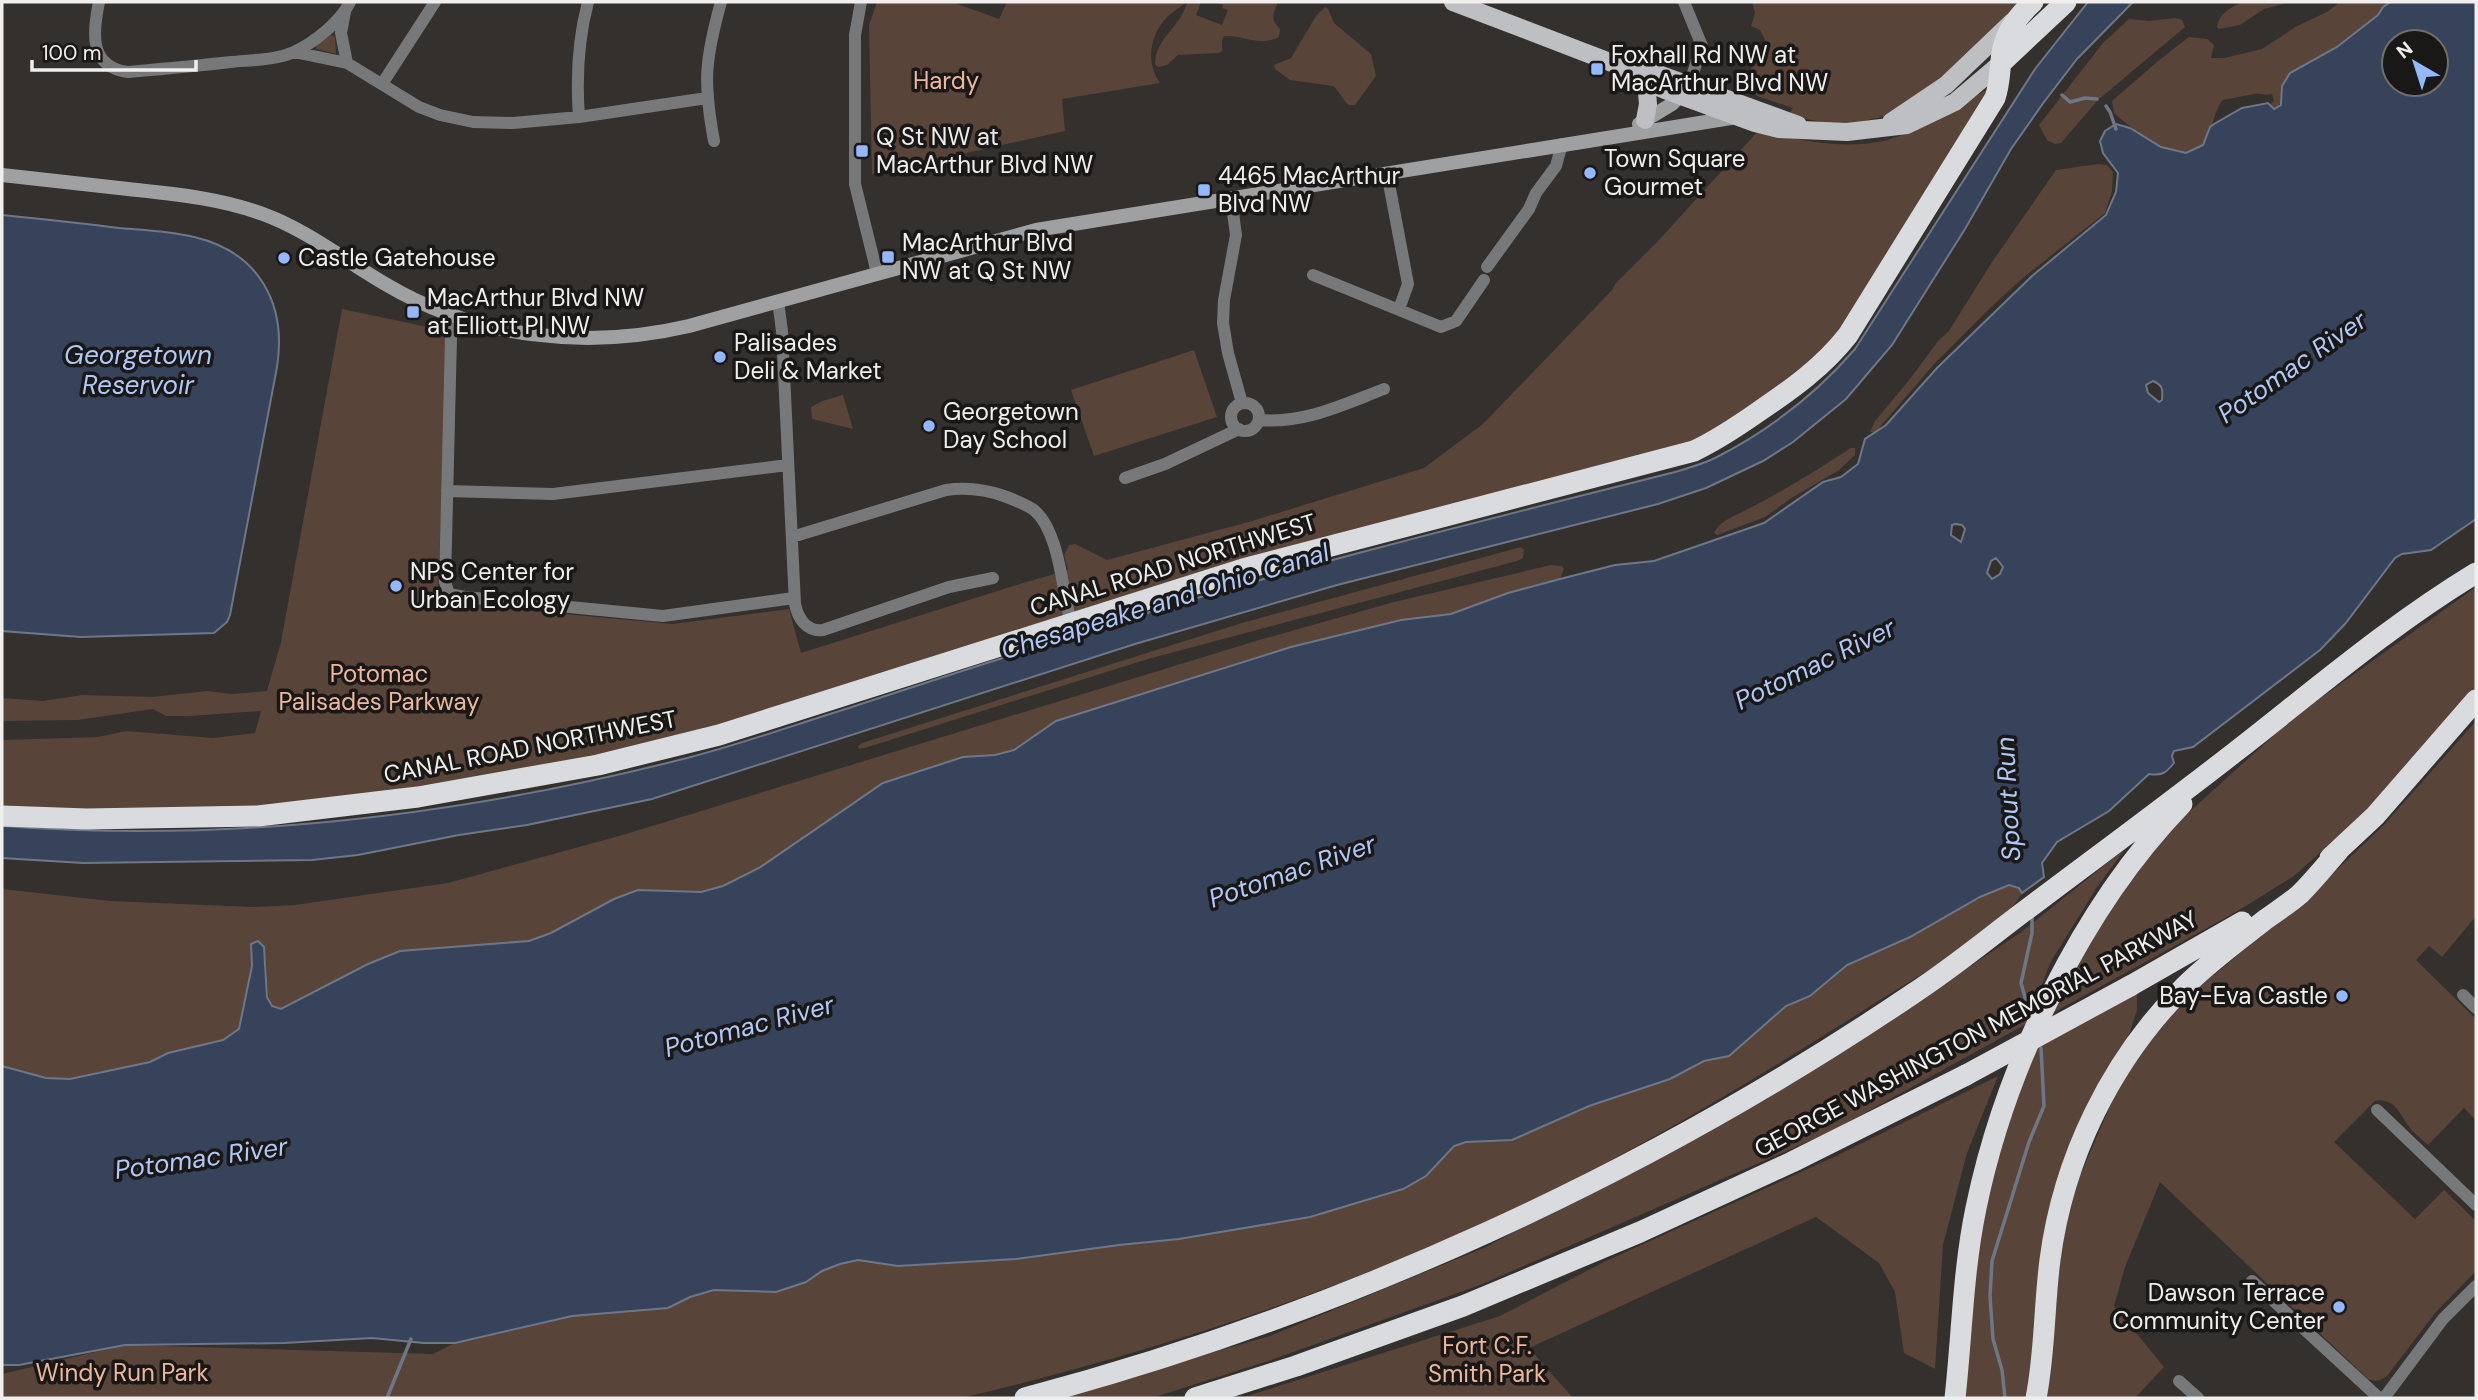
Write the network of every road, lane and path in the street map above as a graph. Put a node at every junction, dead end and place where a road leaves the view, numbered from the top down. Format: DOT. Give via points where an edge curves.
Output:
graph roads {
  1 [pos="99,2"];
  2 [pos="435,2"];
  3 [pos="588,2"];
  4 [pos="721,2"];
  5 [pos="861,2"];
  6 [pos="1453,2"];
  7 [pos="1685,2"];
  8 [pos="2066,2"];
  9 [pos="348,6"];
  10 [pos="2026,8"];
  11 [pos="294,52"];
  12 [pos="347,63"];
  13 [pos="2001,63"];
  14 [pos="1620,66"];
  15 [pos="1646,82"];
  16 [pos="382,84"];
  17 [pos="1686,90"];
  18 [pos="707,98"];
  19 [pos="1739,116"];
  20 [pos="579,117"];
  21 [pos="1645,120"];
  22 [pos="1876,129"];
  23 [pos="1815,131"];
  24 [pos="1616,135"];
  25 [pos="714,141"];
  26 [pos="1562,144"];
  27 [pos="1387,173"];
  28 [pos="2,175"];
  29 [pos="1231,198"];
  30 [pos="1487,267"];
  31 [pos="877,273"];
  32 [pos="1313,275"];
  33 [pos="1484,280"];
  34 [pos="778,301"];
  35 [pos="1399,309"];
  36 [pos="455,316"];
  37 [pos="1384,389"];
  38 [pos="1242,403"];
  39 [pos="1259,421"];
  40 [pos="1239,429"];
  41 [pos="788,465"];
  42 [pos="1125,478"];
  43 [pos="447,491"];
  44 [pos="792,537"];
  45 [pos="2476,573"];
  46 [pos="993,578"];
  47 [pos="794,598"];
  48 [pos="1071,623"];
  49 [pos="2476,700"];
  50 [pos="2236,751"];
  51 [pos="2,816"];
  52 [pos="2339,850"];
  53 [pos="2463,995"];
  54 [pos="2476,1008"];
  55 [pos="2377,1110"];
  56 [pos="2476,1205"];
  57 [pos="2252,1281"];
  58 [pos="2476,1286"];
  59 [pos="2179,1381"];
  60 [pos="1026,1398"];
  61 [pos="1195,1398"];
  62 [pos="1955,1398"];
  63 [pos="2036,1398"];
  64 [pos="2198,1398"];
  65 [pos="2379,1398"];
  66 [pos="2384,1398"];
  1 -- 11 [label="street" via="96,47 107,63 121,71 258,60"];
  2 -- 16 [label="street"];
  3 -- 20 [label="street" via="578,58"];
  4 -- 18 [label="street" via="708,52"];
  5 -- 31 [label="street" via="855,35 855,184"];
  6 -- 14 [label="main road"];
  7 -- 17 [label="street" via="1702,46"];
  8 -- 13 [label="highway"];
  9 -- 11 [label="street"];
  9 -- 12 [label="street" via="341,33"];
  10 -- 13 [label="highway, CANAL ROAD NORTHWEST" via="2005,41"];
  10 -- 22 [label="main road" via="1947,85"];
  11 -- 12 [label="street"];
  12 -- 16 [label="street"];
  13 -- 22 [label="main road" via="1945,107 1907,125"];
  13 -- 48 [label="highway, CANAL ROAD NORTHWEST" via="1995,98 1848,335 1815,370 1720,437 1677,457 1307,552"];
  14 -- 15 [label="main road"];
  14 -- 17 [label="main road" via="1650,71"];
  15 -- 17 [label="main road"];
  15 -- 21 [label="main road"];
  16 -- 20 [label="street" via="423,109 464,120 505,123"];
  17 -- 19 [label="main road"];
  17 -- 21 [label="main road"];
  17 -- 23 [label="main road"];
  18 -- 20 [label="street"];
  18 -- 25 [label="street"];
  19 -- 23 [label="main road" via="1768,127"];
  19 -- 24 [label="main road"];
  21 -- 24 [label="main road"];
  22 -- 23 [label="main road"];
  24 -- 26 [label="main road"];
  26 -- 27 [label="main road"];
  26 -- 30 [label="street" via="1556,166"];
  27 -- 29 [label="main road"];
  27 -- 35 [label="street" via="1408,284"];
  28 -- 36 [label="main road" via="191,196 240,206 299,230 393,289"];
  29 -- 31 [label="main road" via="1036,230"];
  29 -- 38 [label="street" via="1236,235 1223,323"];
  31 -- 34 [label="main road"];
  32 -- 35 [label="street"];
  33 -- 35 [label="street" via="1456,321 1441,327"];
  34 -- 36 [label="main road" via="677,329 613,338 538,335"];
  34 -- 41 [label="street"];
  36 -- 43 [label="street"];
  37 -- 39 [label="street" via="1301,419"];
  38 -- 39 [label="street" via="1254,405"];
  38 -- 40 [label="street" via="1231,416"];
  39 -- 40 [label="street" via="1251,430"];
  40 -- 42 [label="street"];
  41 -- 43 [label="street" via="553,494"];
  41 -- 44 [label="street"];
  43 -- 47 [label="street" via="445,585 449,594 656,615"];
  44 -- 47 [label="street"];
  44 -- 48 [label="street" via="946,490 991,492 1029,507 1045,524"];
  45 -- 50 [label="highway, GEORGE WASHINGTON MEMORIAL PARKWAY" via="2364,650"];
  46 -- 47 [label="street" via="949,587 816,631 805,625"];
  48 -- 51 [label="highway, CANAL ROAD NORTHWEST" via="719,735 538,777 258,816"];
  49 -- 52 [label="highway, GEORGE WASHINGTON MEMORIAL PARKWAY" via="2375,816"];
  50 -- 60 [label="highway, GEORGE WASHINGTON MEMORIAL PARKWAY" via="1916,992 1765,1088 1596,1180 1467,1243 1232,1336"];
  50 -- 62 [label="highway" via="2133,860 2077,948 2024,1055 1998,1124 1976,1207"];
  52 -- 61 [label="highway, GEORGE WASHINGTON MEMORIAL PARKWAY, bridge" via="2263,909 2130,986 1780,1168 1463,1306"];
  52 -- 63 [label="highway" via="2299,895 2182,988 2139,1040 2108,1088 2082,1141 2060,1209 2050,1259"];
  53 -- 54 [label="street"];
  55 -- 56 [label="street"];
  57 -- 65 [label="street"];
  58 -- 66 [label="street" via="2443,1319"];
  59 -- 64 [label="street"];
}
